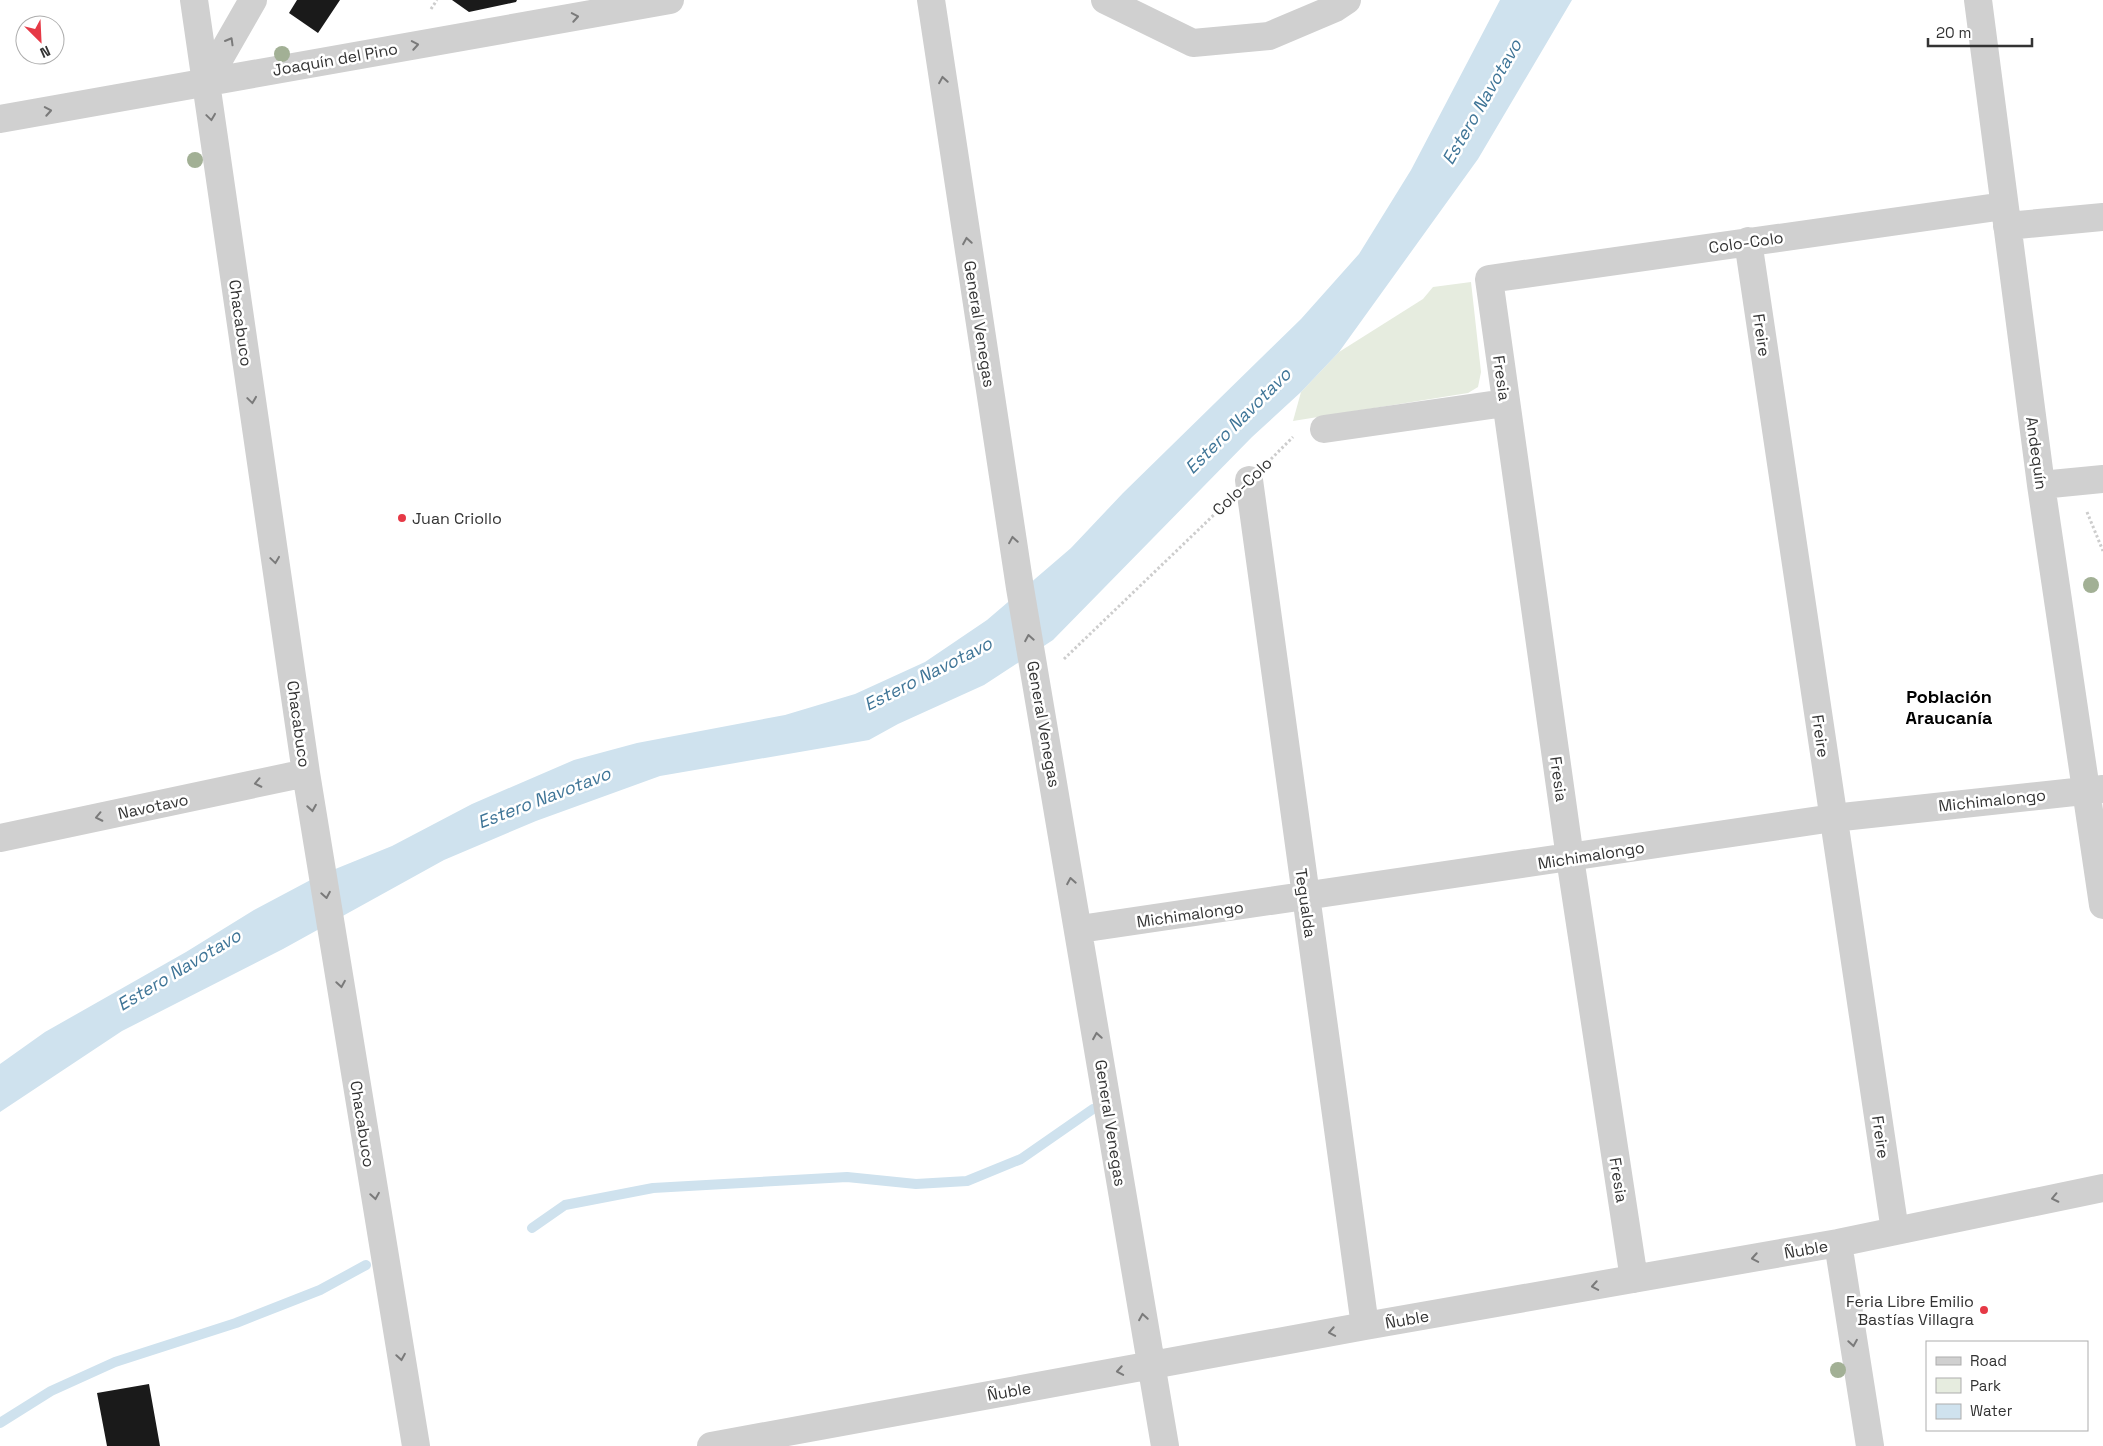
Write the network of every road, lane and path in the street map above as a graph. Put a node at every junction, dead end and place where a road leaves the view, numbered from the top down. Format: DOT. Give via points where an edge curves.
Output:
graph roads {
  1 [pos="194,0"];
  2 [pos="253,0"];
  3 [pos="670,0"];
  4 [pos="930,0"];
  5 [pos="1105,0"];
  6 [pos="1347,0"];
  7 [pos="1978,0"];
  8 [pos="206,82"];
  9 [pos="0,119"];
  10 [pos="2005,216"];
  11 [pos="2103,216"];
  12 [pos="1748,241"];
  13 [pos="1489,279"];
  14 [pos="1505,403"];
  15 [pos="1324,429"];
  16 [pos="1249,480"];
  17 [pos="2094,480"];
  18 [pos="2041,485"];
  19 [pos="2103,551"];
  20 [pos="1037,686"];
  21 [pos="306,773"];
  22 [pos="2095,789"];
  23 [pos="1833,818"];
  24 [pos="0,838"];
  25 [pos="1570,858"];
  26 [pos="1305,897"];
  27 [pos="2103,905"];
  28 [pos="1080,929"];
  29 [pos="2103,1188"];
  30 [pos="1895,1231"];
  31 [pos="1838,1244"];
  32 [pos="1634,1279"];
  33 [pos="1365,1326"];
  34 [pos="1151,1365"];
  35 [pos="416,1446"];
  36 [pos="711,1446"];
  37 [pos="1166,1446"];
  38 [pos="1870,1446"];
  1 -- 8 [label="street, Chacabuco"];
  8 -- 2 [label="street, one-way"];
  8 -- 3 [label="street, Joaquín del Pino, one-way"];
  20 -- 4 [label="street, General Venegas, one-way"];
  5 -- 6 [label="street" via="1193,43 1269,36"];
  7 -- 10 [label="street, Andequín"];
  9 -- 8 [label="street, Joaquín del Pino, one-way"];
  8 -- 21 [label="street, Chacabuco, one-way"];
  10 -- 11 [label="street, Colo-Colo"];
  10 -- 12 [label="street, Colo-Colo"];
  10 -- 18 [label="street, Andequín"];
  12 -- 13 [label="street, Colo-Colo"];
  12 -- 23 [label="street, Freire"];
  13 -- 14 [label="street, Fresia"];
  14 -- 15 [label="street"];
  14 -- 25 [label="street, Fresia"];
  15 -- 16 [label="path, Colo-Colo" via="1296,434"];
  16 -- 20 [label="path, Colo-Colo"];
  16 -- 26 [label="street, Tegualda"];
  17 -- 18 [label="street"];
  17 -- 19 [label="path" via="2085,507"];
  18 -- 22 [label="street, Andequín"];
  28 -- 20 [label="street, General Venegas, one-way"];
  21 -- 24 [label="street, Navotavo, one-way"];
  21 -- 35 [label="street, Chacabuco, one-way"];
  22 -- 23 [label="street, Michimalongo"];
  22 -- 27 [label="street, Andequín"];
  23 -- 25 [label="street, Michimalongo"];
  23 -- 30 [label="street, Freire"];
  25 -- 26 [label="street, Michimalongo"];
  25 -- 32 [label="street, Fresia"];
  26 -- 28 [label="street, Michimalongo"];
  26 -- 33 [label="street, Tegualda"];
  34 -- 28 [label="street, General Venegas, one-way"];
  29 -- 30 [label="street, Ñuble, one-way"];
  30 -- 31 [label="street, Ñuble"];
  31 -- 32 [label="street, Ñuble, one-way"];
  31 -- 38 [label="street, one-way"];
  32 -- 33 [label="street, Ñuble, one-way"];
  33 -- 34 [label="street, Ñuble, one-way"];
  34 -- 36 [label="street, Ñuble, one-way"];
  34 -- 37 [label="street, General Venegas"];
}
